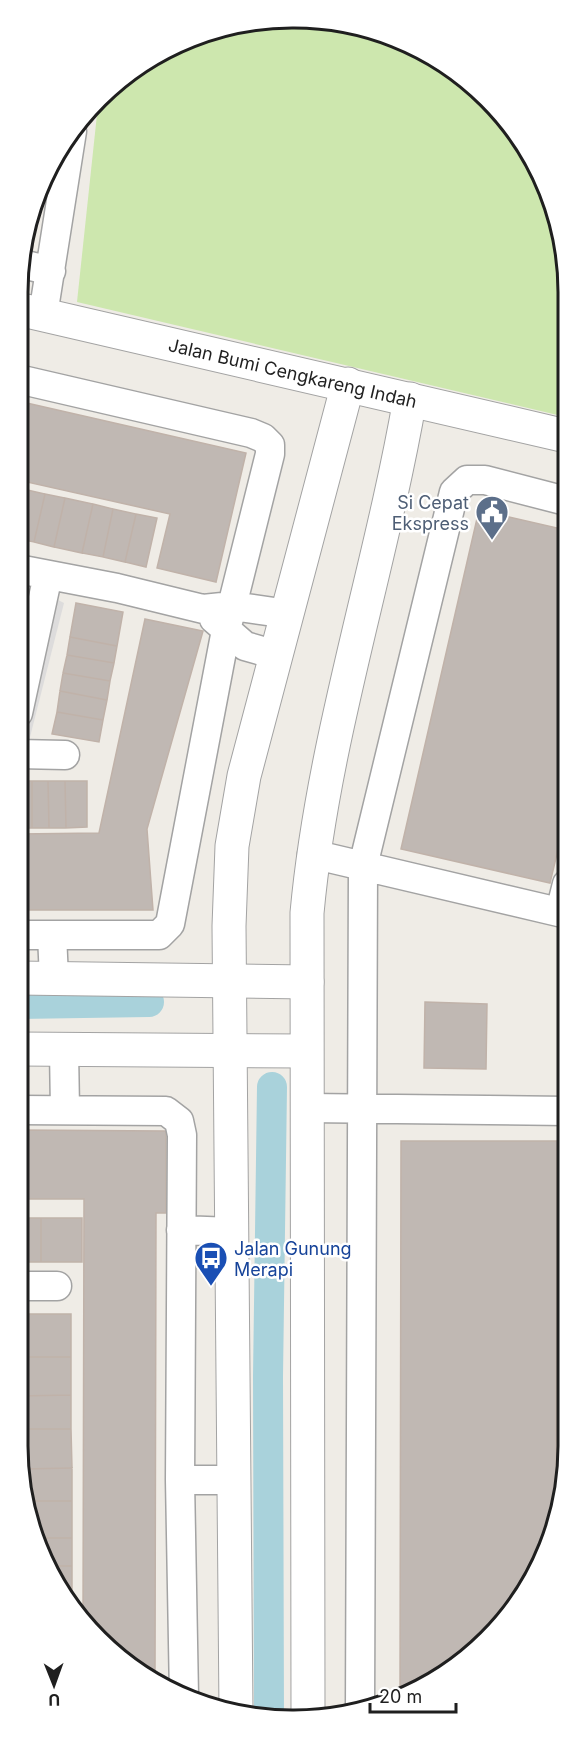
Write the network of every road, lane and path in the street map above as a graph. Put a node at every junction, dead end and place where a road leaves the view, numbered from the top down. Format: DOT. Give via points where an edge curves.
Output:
graph roads {
  1 [pos="69,153"];
  2 [pos="30,266"];
  3 [pos="51,270"];
  4 [pos="31,312"];
  5 [pos="28,381"];
  6 [pos="348,384"];
  7 [pos="410,399"];
  8 [pos="558,434"];
  9 [pos="558,499"];
  10 [pos="28,571"];
  11 [pos="48,575"];
  12 [pos="288,614"];
  13 [pos="229,618"];
  14 [pos="276,655"];
  15 [pos="28,667"];
  16 [pos="28,753"];
  17 [pos="65,755"];
  18 [pos="312,854"];
  19 [pos="363,866"];
  20 [pos="558,912"];
  21 [pos="28,935"];
  22 [pos="52,935"];
  23 [pos="28,978"];
  24 [pos="54,978"];
  25 [pos="230,981"];
  26 [pos="307,982"];
  27 [pos="232,1049"];
  28 [pos="28,1050"];
  29 [pos="64,1050"];
  30 [pos="306,1051"];
  31 [pos="307,1108"];
  32 [pos="28,1110"];
  33 [pos="65,1110"];
  34 [pos="364,1110"];
  35 [pos="558,1111"];
  36 [pos="181,1230"];
  37 [pos="232,1232"];
  38 [pos="28,1286"];
  39 [pos="57,1286"];
  40 [pos="180,1480"];
  41 [pos="234,1480"];
  42 [pos="184,1686"];
  43 [pos="360,1701"];
  44 [pos="231,1703"];
  45 [pos="308,1710"];
  1 -- 3 [label="street"];
  2 -- 3 [label="street"];
  3 -- 4 [label="street"];
  4 -- 6 [label="street, Jalan Bumi Cengkareng Indah"];
  5 -- 13 [label="street" via="263,438 270,445"];
  6 -- 7 [label="street, Jalan Bumi Cengkareng Indah"];
  6 -- 12 [label="street"];
  7 -- 8 [label="street, Jalan Bumi Cengkareng Indah"];
  7 -- 18 [label="street"];
  9 -- 19 [label="street" via="485,480 467,480 454,492"];
  10 -- 11 [label="street"];
  11 -- 13 [label="street"];
  11 -- 15 [label="street"];
  12 -- 13 [label="street"];
  12 -- 14 [label="street"];
  13 -- 14 [label="street" via="245,646"];
  13 -- 22 [label="street" via="170,924 159,935"];
  14 -- 25 [label="street" via="244,776 232,846"];
  16 -- 17 [label="street"];
  18 -- 19 [label="street"];
  18 -- 26 [label="street"];
  19 -- 20 [label="street"];
  19 -- 34 [label="street"];
  21 -- 22 [label="street"];
  22 -- 24 [label="street"];
  23 -- 24 [label="street"];
  24 -- 25 [label="street"];
  25 -- 26 [label="street"];
  25 -- 27 [label="street"];
  26 -- 30 [label="street"];
  27 -- 29 [label="street"];
  27 -- 30 [label="street"];
  27 -- 37 [label="street"];
  28 -- 29 [label="street"];
  29 -- 33 [label="street"];
  30 -- 31 [label="street"];
  31 -- 34 [label="street"];
  31 -- 45 [label="street"];
  32 -- 33 [label="street"];
  33 -- 36 [label="street" via="166,1111 179,1121"];
  34 -- 35 [label="street"];
  34 -- 43 [label="street"];
  36 -- 37 [label="street"];
  36 -- 40 [label="street"];
  37 -- 41 [label="street"];
  38 -- 39 [label="street"];
  40 -- 41 [label="street"];
  40 -- 42 [label="street"];
  41 -- 44 [label="street"];
}
